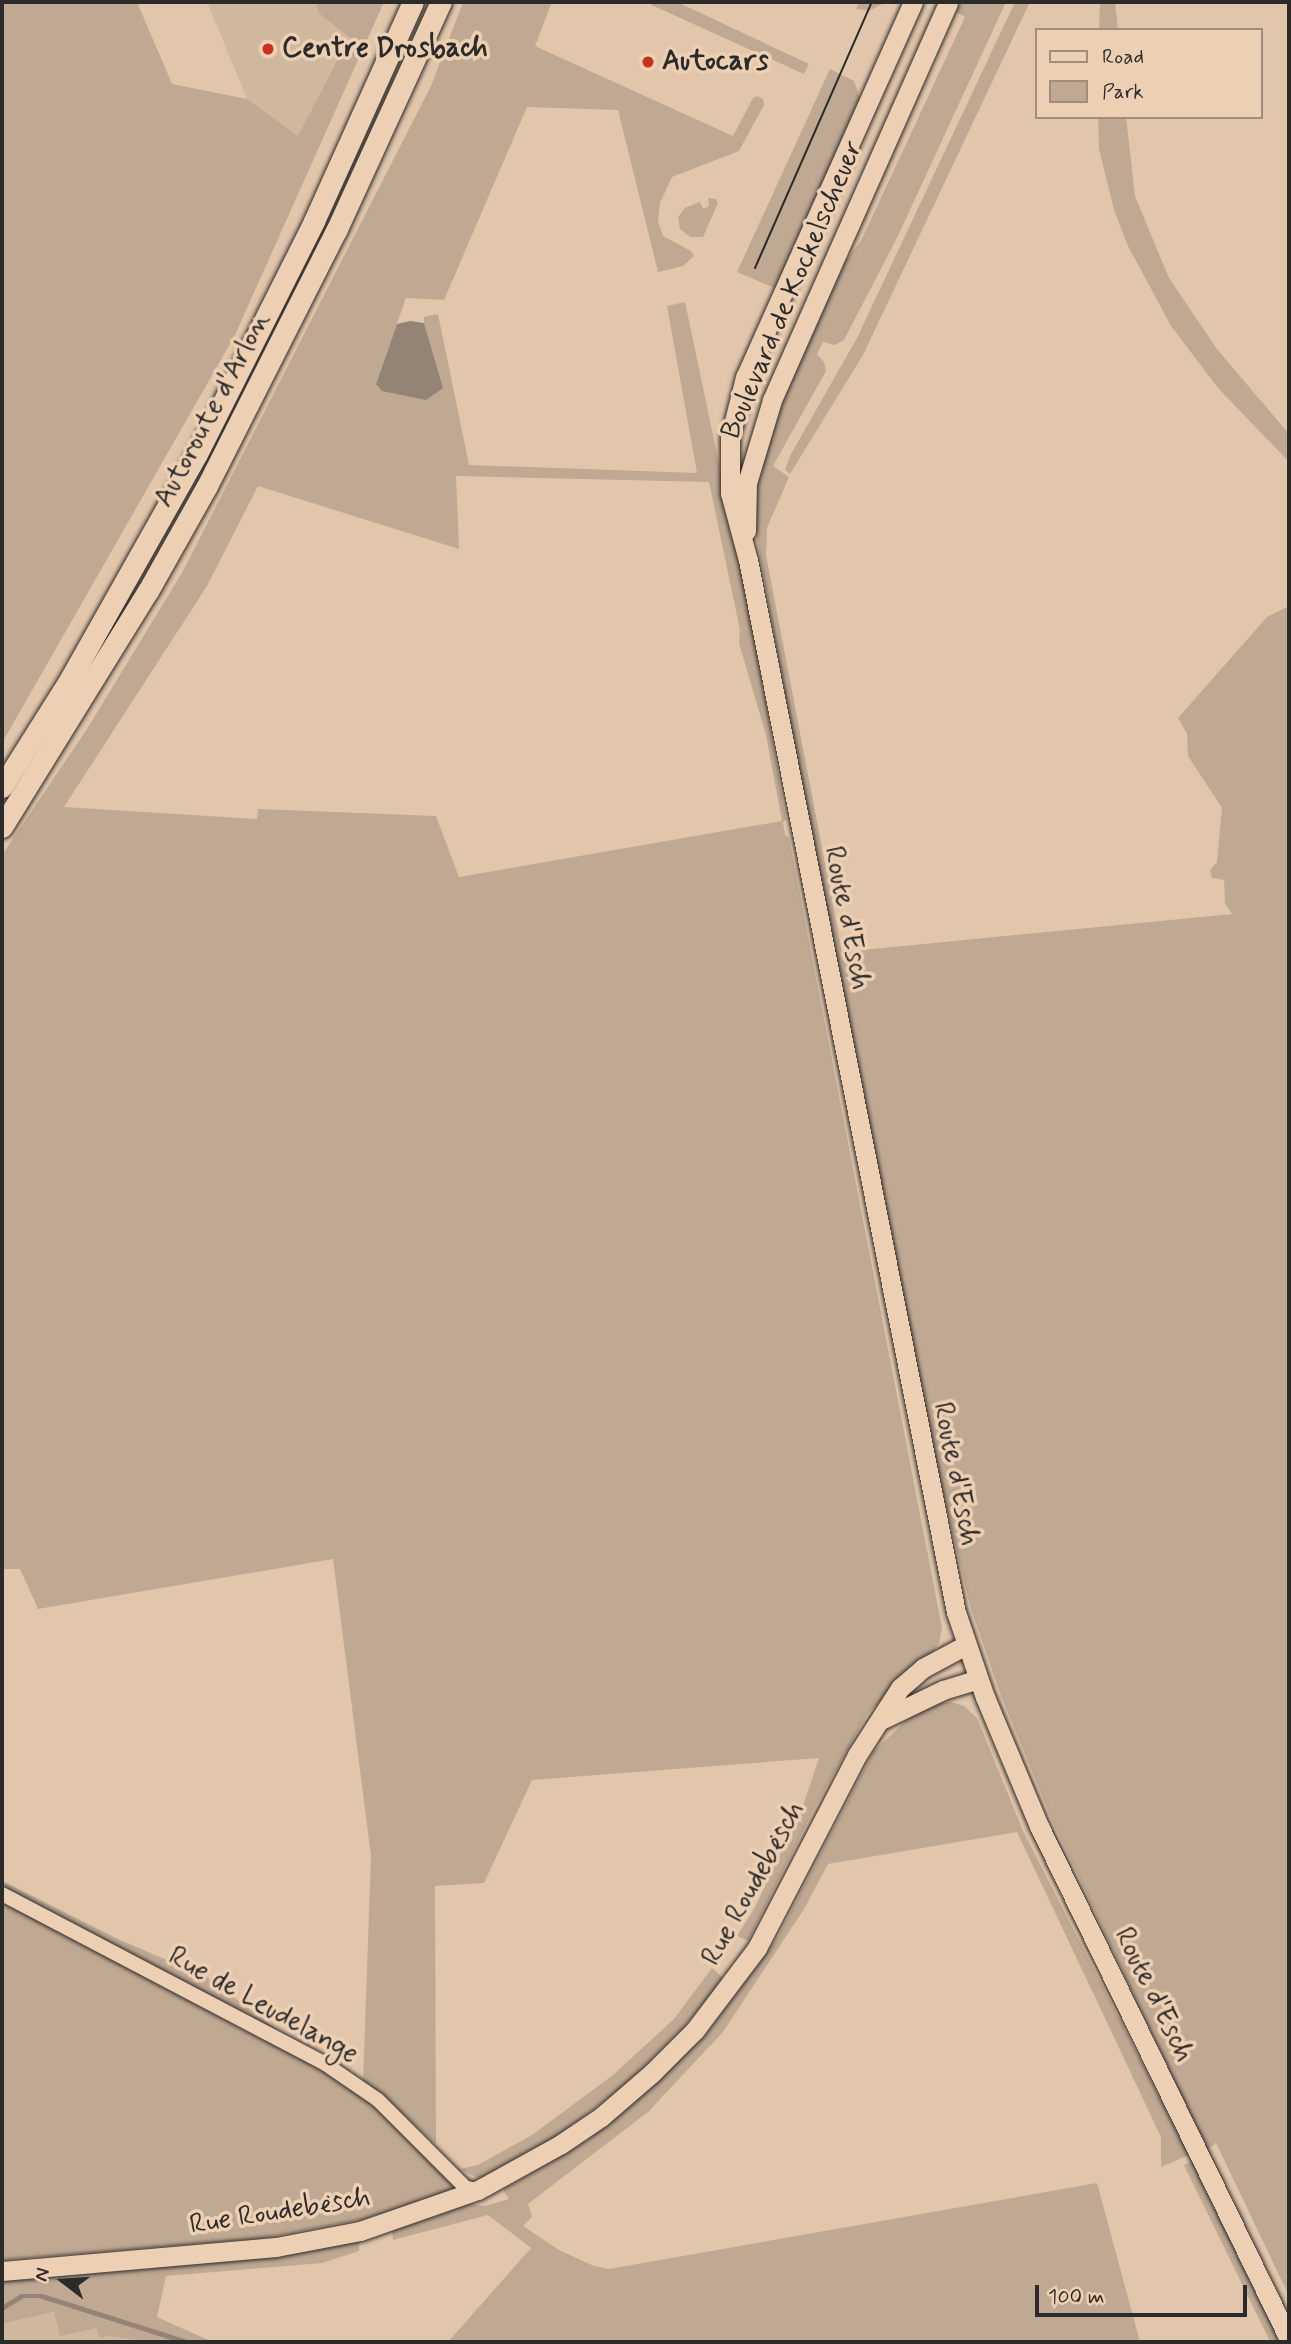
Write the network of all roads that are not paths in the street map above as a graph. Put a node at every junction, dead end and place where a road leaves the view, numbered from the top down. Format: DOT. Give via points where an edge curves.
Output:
graph roads {
  1 [pos="413,2"];
  2 [pos="441,2"];
  3 [pos="913,2"];
  4 [pos="948,2"];
  5 [pos="748,560"];
  6 [pos="2,787"];
  7 [pos="2,827"];
  8 [pos="966,1645"];
  9 [pos="978,1679"];
  10 [pos="877,1722"];
  11 [pos="2,1894"];
  12 [pos="478,2190"];
  13 [pos="2,2271"];
  14 [pos="1289,2340"];
  1 -- 6 [label="highway, Autoroute d'Arlon" via="314,221 197,454 77,667"];
  2 -- 7 [label="highway, Autoroute d'Arlon" via="336,231 206,486 148,591"];
  3 -- 5 [label="main road, Boulevard de Kockelscheuer" via="778,300 736,408 730,437 730,493"];
  4 -- 5 [label="main road, Boulevard de Kockelscheuer" via="772,400 747,483"];
  5 -- 8 [label="main road, Route d'Esch" via="936,1524"];
  8 -- 9 [label="main road, Route d'Esch"];
  8 -- 10 [label="main road, Rue Roudebësch" via="923,1668 900,1688"];
  9 -- 10 [label="main road, Rue Roudebësch" via="904,1706"];
  9 -- 14 [label="main road, Route d'Esch" via="1039,1826"];
  10 -- 12 [label="main road, Rue Roudebësch" via="757,1948 695,2030 601,2117"];
  11 -- 12 [label="street, Rue de Leudelange" via="324,2063 378,2100 466,2188"];
  12 -- 13 [label="main road, Rue Roudebësch" via="394,2222 276,2247"];
}
